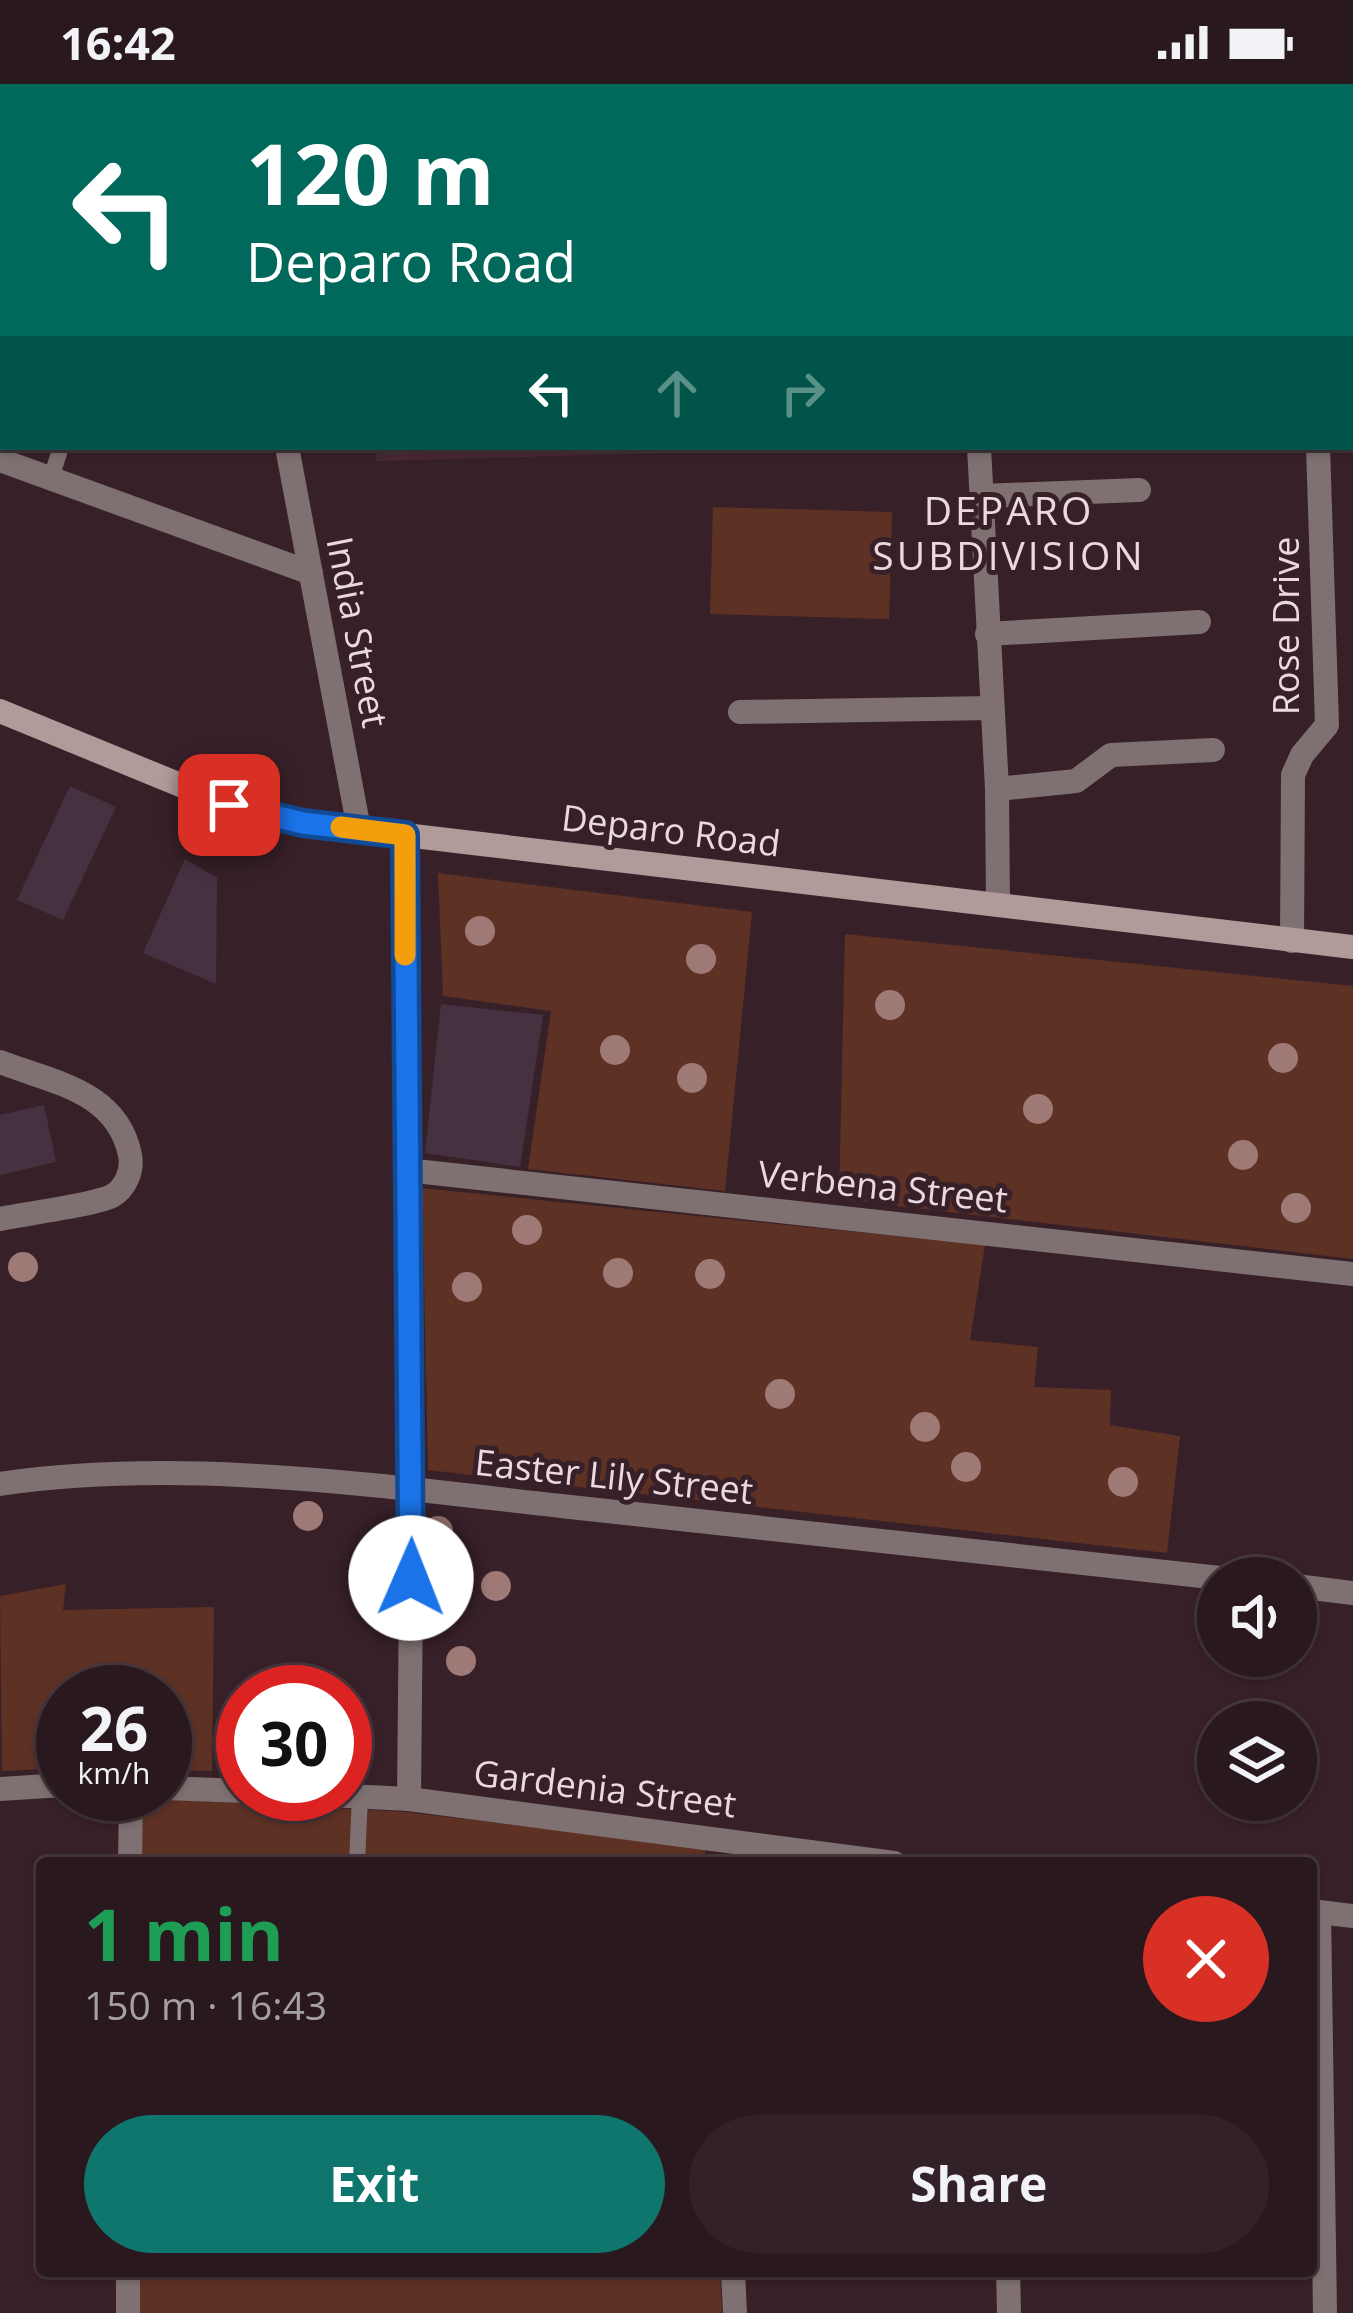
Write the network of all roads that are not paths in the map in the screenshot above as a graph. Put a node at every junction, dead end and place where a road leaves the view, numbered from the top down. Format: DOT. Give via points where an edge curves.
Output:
graph roads {
  1 [pos="60,450"];
  2 [pos="288,450"];
  3 [pos="980,450"];
  4 [pos="1318,450"];
  5 [pos="0,460"];
  6 [pos="51,478"];
  7 [pos="1139,490"];
  8 [pos="982,496"];
  9 [pos="311,573"];
  10 [pos="1198,622"];
  11 [pos="987,634"];
  12 [pos="992,708"];
  13 [pos="0,711"];
  14 [pos="740,712"];
  15 [pos="1213,749"];
  16 [pos="997,789"];
  17 [pos="358,830"];
  18 [pos="405,835"];
  19 [pos="998,905"];
  20 [pos="1292,941"];
  21 [pos="1353,947"];
  22 [pos="0,1063"];
  23 [pos="406,1170"];
  24 [pos="0,1219"];
  25 [pos="1353,1274"];
  26 [pos="0,1484"];
  27 [pos="412,1490"];
  28 [pos="1197,1575"];
  29 [pos="1317,1589"];
  30 [pos="1353,1593"];
  31 [pos="36,1787"];
  32 [pos="0,1789"];
  33 [pos="372,1797"];
  34 [pos="409,1799"];
  35 [pos="130,1821"];
  36 [pos="359,1821"];
  37 [pos="719,1851"];
  38 [pos="130,1857"];
  39 [pos="357,1857"];
  40 [pos="806,1857"];
  41 [pos="1317,1911"];
  42 [pos="1353,1916"];
  43 [pos="1317,1991"];
  44 [pos="128,2277"];
  45 [pos="733,2277"];
  46 [pos="1008,2277"];
  47 [pos="128,2313"];
  48 [pos="734,2313"];
  49 [pos="1009,2313"];
  50 [pos="1325,2313"];
  1 -- 6 [label="lane"];
  2 -- 9 [label="street, India Street"];
  3 -- 8 [label="street"];
  4 -- 20 [label="street, Rose Drive" via="1327,725 1293,775"];
  5 -- 6 [label="street"];
  6 -- 9 [label="street"];
  7 -- 8 [label="street"];
  8 -- 11 [label="street"];
  9 -- 17 [label="street, India Street"];
  10 -- 11 [label="street"];
  11 -- 12 [label="street"];
  12 -- 14 [label="street"];
  12 -- 16 [label="street"];
  13 -- 17 [label="main road, Deparo Road" via="229,805"];
  15 -- 16 [label="street" via="1112,755 1076,781"];
  16 -- 19 [label="street"];
  17 -- 18 [label="main road, Deparo Road"];
  18 -- 19 [label="main road, Deparo Road"];
  18 -- 23 [label="street"];
  19 -- 20 [label="main road, Deparo Road"];
  20 -- 21 [label="main road, Deparo Road"];
  22 -- 24 [label="street" via="101,1102 122,1126 131,1162 111,1196"];
  23 -- 25 [label="street, Verbena Street"];
  23 -- 27 [label="street"];
  26 -- 27 [label="street, Easter Lily Street" via="218,1475"];
  27 -- 28 [label="street, Easter Lily Street"];
  27 -- 34 [label="street"];
  29 -- 30 [label="street"];
  31 -- 32 [label="street"];
  33 -- 34 [label="street, Gardenia Street"];
  34 -- 37 [label="street, Gardenia Street"];
  35 -- 38 [label="street"];
  36 -- 39 [label="lane"];
  37 -- 40 [label="street, Gardenia Street"];
  41 -- 42 [label="street"];
  43 -- 50 [label="street"];
  44 -- 47 [label="street"];
  45 -- 48 [label="street"];
  46 -- 49 [label="street"];
}
